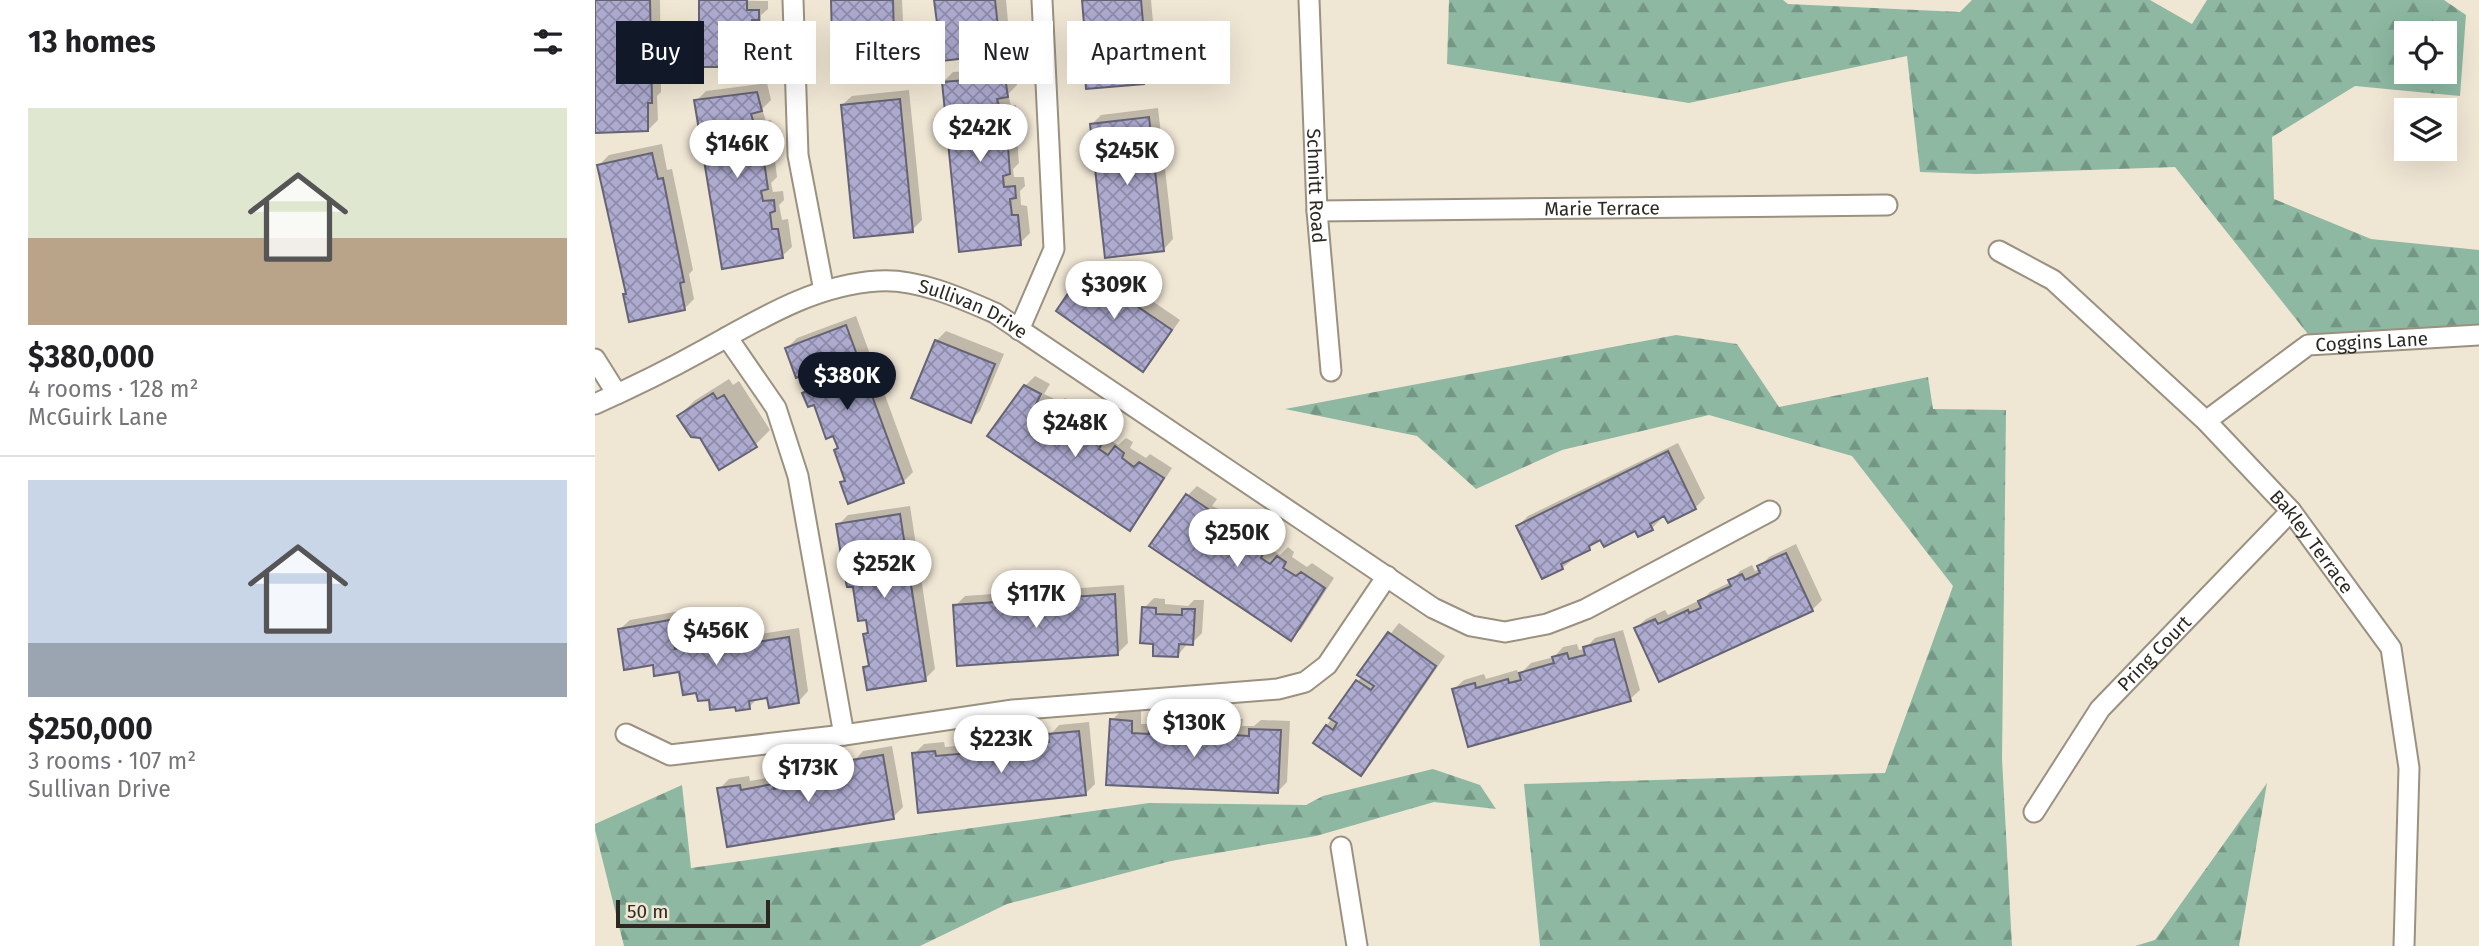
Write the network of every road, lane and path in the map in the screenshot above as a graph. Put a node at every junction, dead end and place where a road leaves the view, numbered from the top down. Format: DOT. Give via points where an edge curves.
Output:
graph roads {
  1 [pos="793,0"];
  2 [pos="1042,0"];
  3 [pos="1309,0"];
  4 [pos="1887,205"];
  5 [pos="1317,211"];
  6 [pos="1999,251"];
  7 [pos="824,290"];
  8 [pos="1019,330"];
  9 [pos="2479,335"];
  10 [pos="727,337"];
  11 [pos="595,359"];
  12 [pos="1331,371"];
  13 [pos="617,394"];
  14 [pos="595,404"];
  15 [pos="2206,421"];
  16 [pos="1770,511"];
  17 [pos="2291,511"];
  18 [pos="1387,576"];
  19 [pos="626,734"];
  20 [pos="844,735"];
  21 [pos="2034,811"];
  22 [pos="1341,847"];
  23 [pos="1357,946"];
  24 [pos="2404,946"];
  1 -- 7 [label="street" via="798,155"];
  2 -- 8 [label="street" via="1054,249"];
  3 -- 5 [label="street, Schmitt Road"];
  4 -- 5 [label="street, Marie Terrace"];
  5 -- 12 [label="street, Schmitt Road"];
  6 -- 15 [label="street, Bakley Terrace" via="2053,280"];
  7 -- 8 [label="street, Sullivan Drive" via="879,280 915,285 954,295 995,313"];
  7 -- 10 [label="street, Sullivan Drive" via="788,303"];
  8 -- 18 [label="street, Sullivan Drive"];
  9 -- 15 [label="street, Coggins Lane" via="2308,345"];
  10 -- 13 [label="street, Sullivan Drive"];
  10 -- 20 [label="street" via="776,408 798,476"];
  11 -- 13 [label="street"];
  13 -- 14 [label="street, Sullivan Drive"];
  15 -- 17 [label="street, Bakley Terrace"];
  16 -- 18 [label="street" via="1586,610 1506,632 1471,626 1433,608"];
  17 -- 21 [label="street, Pring Court" via="2100,709"];
  17 -- 24 [label="street, Bakley Terrace" via="2391,648 2409,768"];
  18 -- 20 [label="street" via="1328,666 1305,682 1278,689 1013,710"];
  19 -- 20 [label="street" via="670,755"];
  22 -- 23 [label="street"];
}
